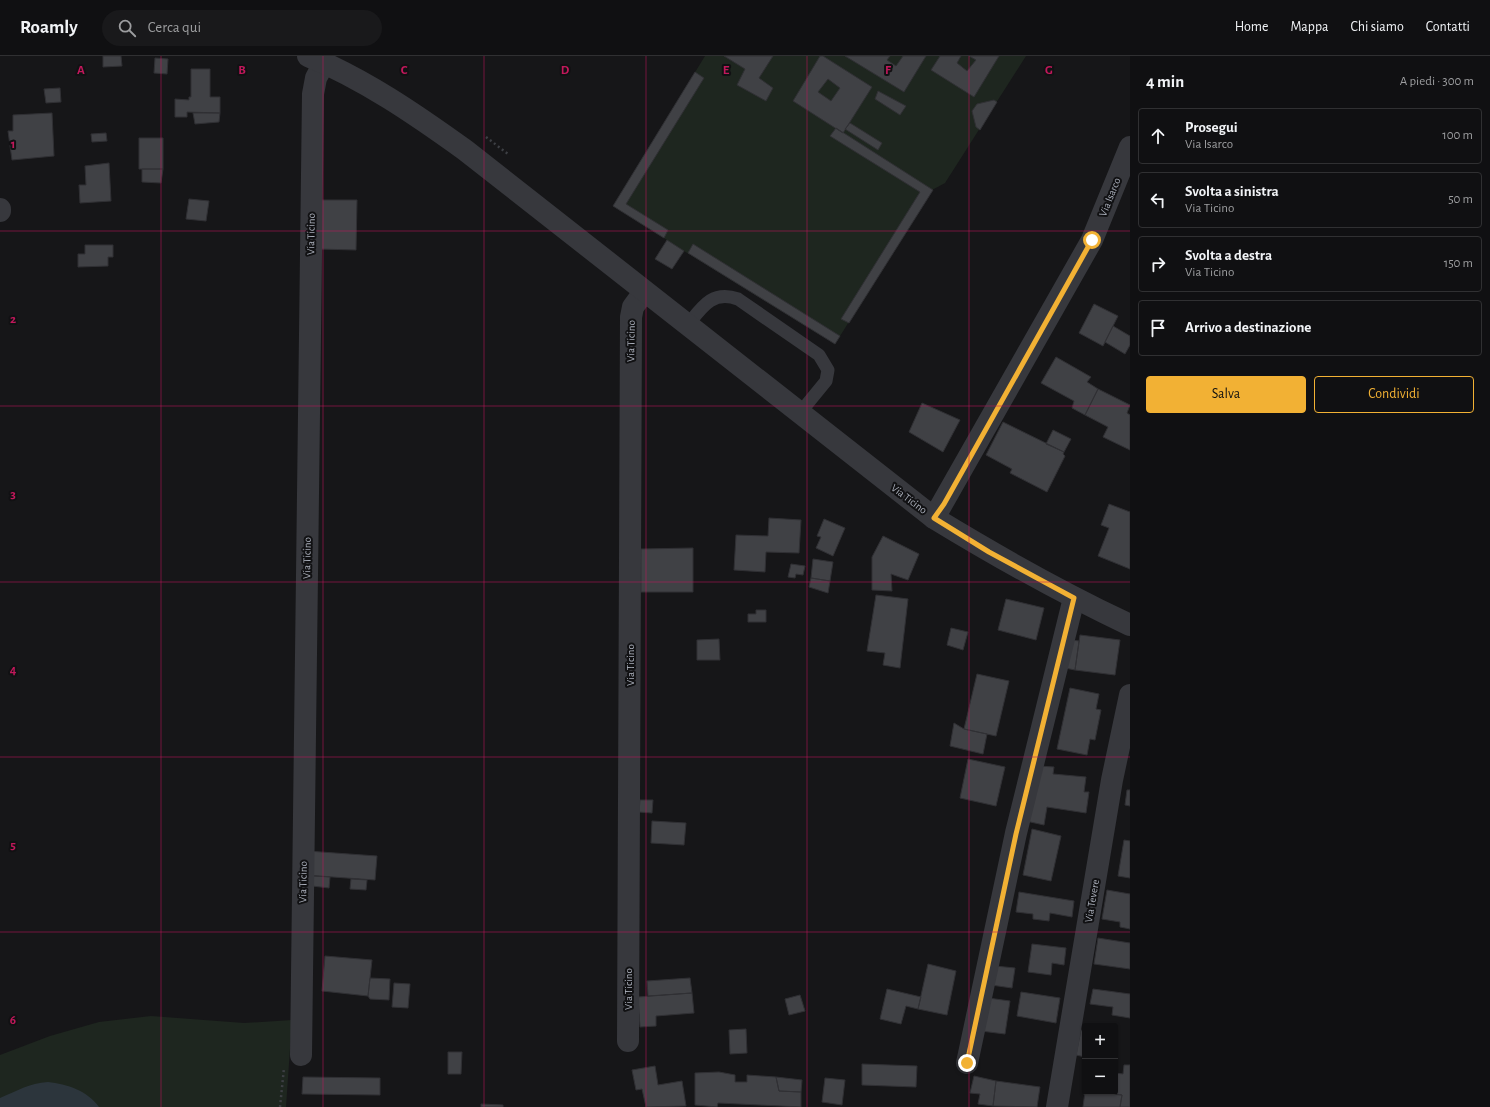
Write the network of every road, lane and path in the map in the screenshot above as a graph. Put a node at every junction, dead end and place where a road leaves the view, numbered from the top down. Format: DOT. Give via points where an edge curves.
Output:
graph roads {
  1 [pos="316,59"];
  2 [pos="1130,147"];
  3 [pos="644,292"];
  4 [pos="687,326"];
  5 [pos="799,414"];
  6 [pos="934,518"];
  7 [pos="1074,598"];
  8 [pos="1130,625"];
  9 [pos="1130,695"];
  10 [pos="628,1041"];
  11 [pos="300,1055"];
  12 [pos="967,1063"];
  13 [pos="280,1107"];
  14 [pos="1057,1107"];
  1 -- 3 [label="street, Via Ticino" via="375,90 432,126"];
  1 -- 11 [label="street, Via Ticino" via="313,94"];
  2 -- 6 [label="street, Via Isarco" via="1092,240"];
  3 -- 4 [label="street, Via Ticino"];
  3 -- 10 [label="street, Via Ticino" via="633,307 631,317"];
  4 -- 5 [label="street, Via Ticino"];
  4 -- 5 [label="lane" via="706,304 719,296 728,296 738,299 819,355 828,370 826,381"];
  5 -- 6 [label="street, Via Ticino"];
  6 -- 7 [label="street, Via Ticino" via="989,552"];
  7 -- 8 [label="street, Via Ticino"];
  7 -- 12 [label="street" via="1016,834"];
  9 -- 14 [label="street, Via Tevere" via="1112,780"];
  11 -- 13 [label="path" via="284,1062"];
}
